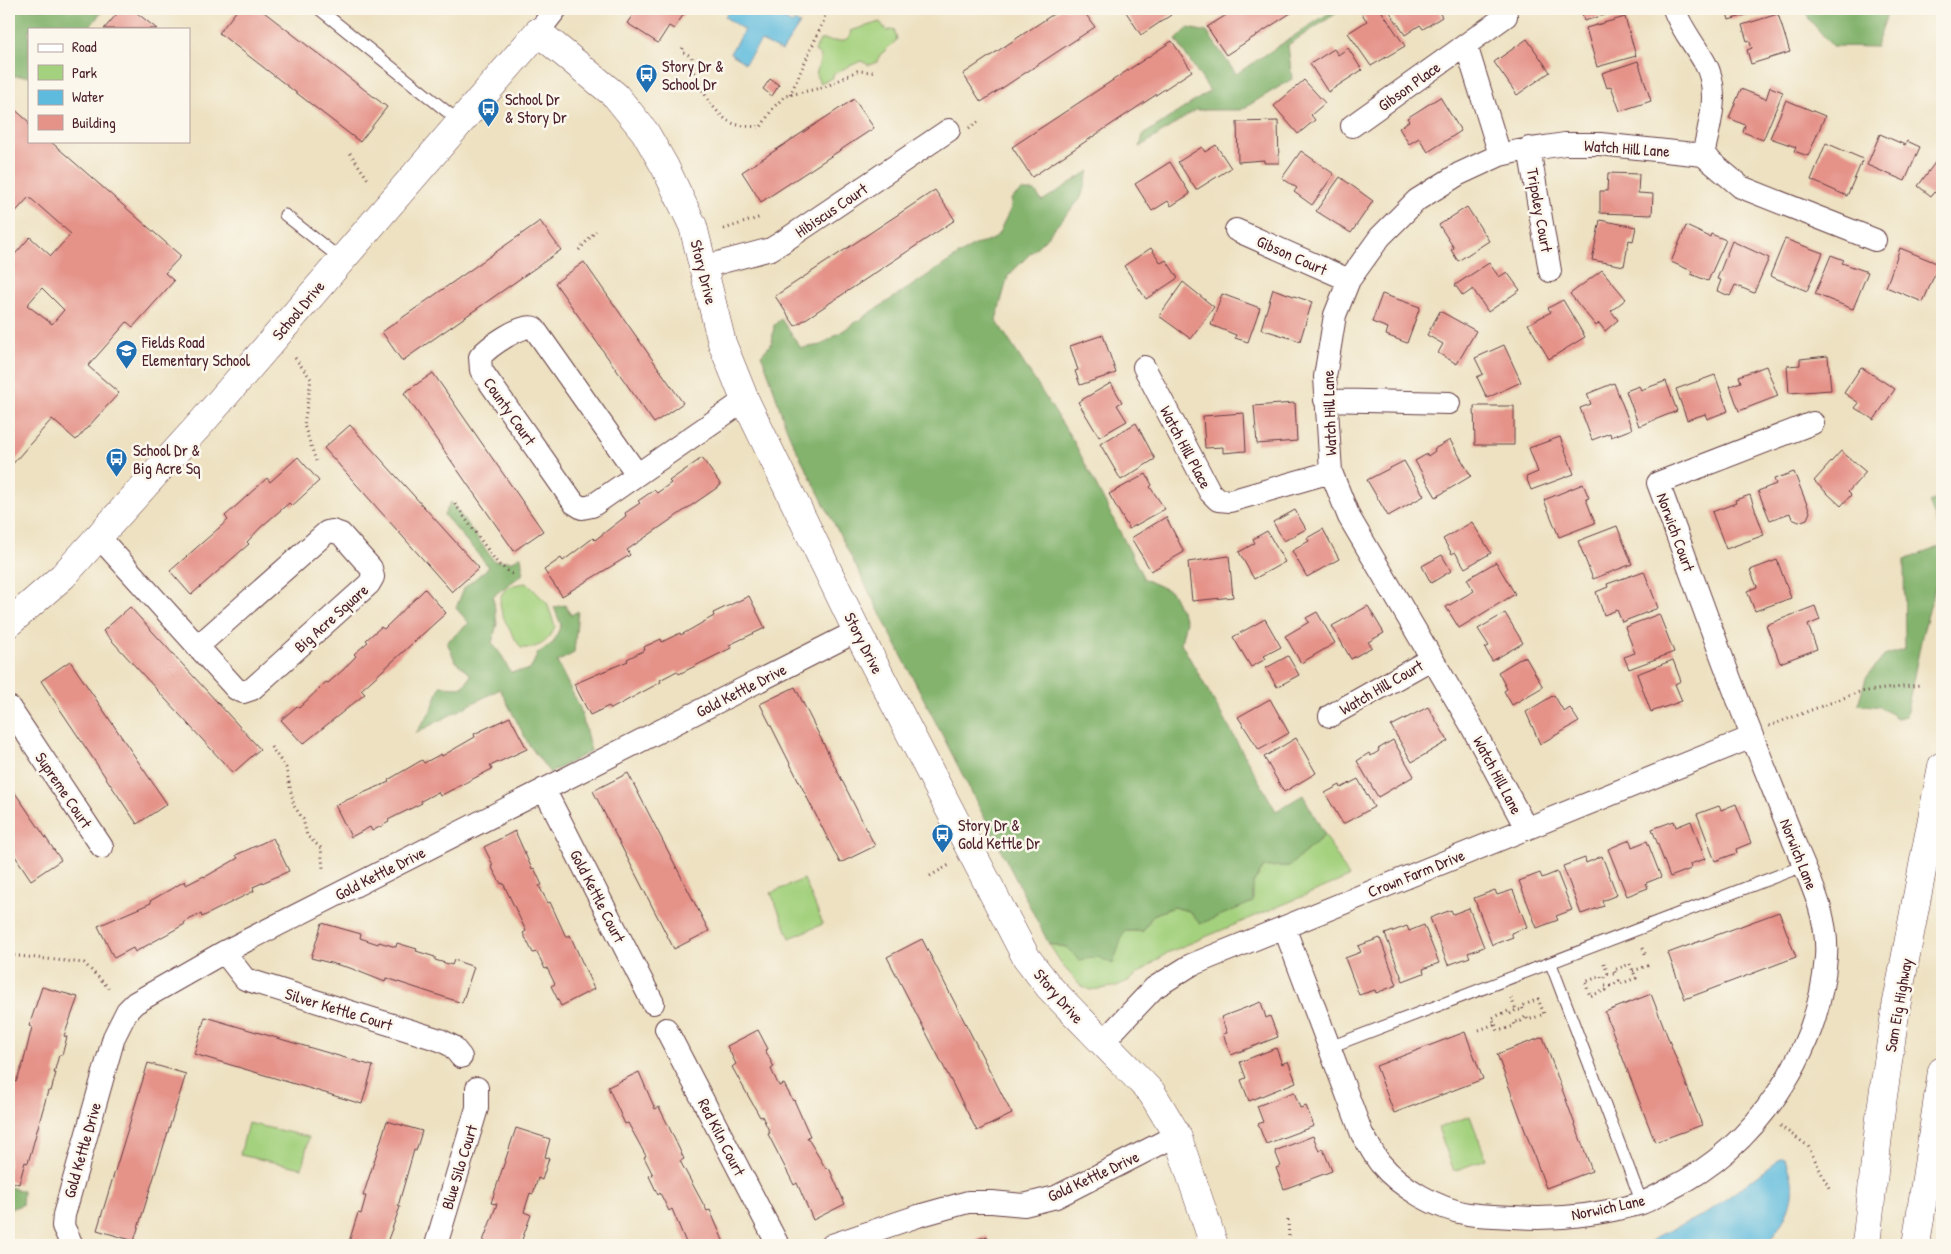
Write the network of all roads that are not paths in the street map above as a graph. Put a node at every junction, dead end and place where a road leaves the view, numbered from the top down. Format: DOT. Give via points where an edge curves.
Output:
graph roads {
  1 [pos="319,9"];
  2 [pos="556,9"];
  3 [pos="1674,9"];
  4 [pos="1506,16"];
  5 [pos="538,32"];
  6 [pos="1466,45"];
  7 [pos="460,122"];
  8 [pos="1352,126"];
  9 [pos="950,130"];
  10 [pos="1529,148"];
  11 [pos="1500,155"];
  12 [pos="1703,155"];
  13 [pos="285,216"];
  14 [pos="1236,230"];
  15 [pos="1876,240"];
  16 [pos="341,259"];
  17 [pos="703,267"];
  18 [pos="1550,271"];
  19 [pos="1349,280"];
  20 [pos="1144,367"];
  21 [pos="745,400"];
  22 [pos="1325,400"];
  23 [pos="1449,403"];
  24 [pos="1813,423"];
  25 [pos="1331,472"];
  26 [pos="637,474"];
  27 [pos="99,537"];
  28 [pos="9,624"];
  29 [pos="857,631"];
  30 [pos="197,646"];
  31 [pos="1431,659"];
  32 [pos="9,707"];
  33 [pos="1330,716"];
  34 [pos="1760,732"];
  35 [pos="1942,766"];
  36 [pos="544,789"];
  37 [pos="1526,828"];
  38 [pos="102,848"];
  39 [pos="1804,866"];
  40 [pos="1284,927"];
  41 [pos="224,952"];
  42 [pos="1551,964"];
  43 [pos="653,1003"];
  44 [pos="666,1030"];
  45 [pos="1102,1044"];
  46 [pos="1330,1047"];
  47 [pos="461,1057"];
  48 [pos="1942,1071"];
  49 [pos="477,1088"];
  50 [pos="1880,1117"];
  51 [pos="1177,1135"];
  52 [pos="1642,1202"];
  53 [pos="72,1245"];
  54 [pos="436,1245"];
  55 [pos="778,1245"];
  56 [pos="832,1245"];
  57 [pos="1214,1245"];
  58 [pos="1847,1245"];
  59 [pos="1866,1245"];
  60 [pos="1916,1245"];
  1 -- 7 [label="lane"];
  2 -- 5 [label="street, School Drive"];
  3 -- 12 [label="street" via="1706,65 1712,85 1713,104"];
  4 -- 6 [label="street, Gibson Place"];
  5 -- 7 [label="street, School Drive"];
  5 -- 17 [label="street, Story Drive" via="616,96 645,132 693,226"];
  6 -- 8 [label="street, Gibson Place"];
  6 -- 11 [label="street"];
  7 -- 16 [label="street, School Drive"];
  9 -- 17 [label="street, Hibiscus Court" via="781,244"];
  10 -- 11 [label="street, Watch Hill Lane"];
  10 -- 12 [label="street, Watch Hill Lane" via="1600,144"];
  10 -- 18 [label="street, Tripoley Court"];
  11 -- 19 [label="street, Watch Hill Lane" via="1459,174 1417,200 1380,237"];
  12 -- 15 [label="street" via="1741,187"];
  13 -- 16 [label="lane"];
  14 -- 19 [label="street, Gibson Court"];
  16 -- 27 [label="street, School Drive" via="204,421"];
  17 -- 21 [label="street, Story Drive" via="722,342"];
  19 -- 22 [label="street, Watch Hill Lane" via="1328,349"];
  20 -- 25 [label="street, Watch Hill Place" via="1210,492 1218,500 1230,501"];
  21 -- 26 [label="street, County Court"];
  21 -- 29 [label="street, Story Drive"];
  22 -- 23 [label="street"];
  22 -- 25 [label="street, Watch Hill Lane"];
  24 -- 34 [label="street, Norwich Court" via="1658,483"];
  25 -- 31 [label="street, Watch Hill Lane" via="1349,517"];
  26 -- 26 [label="street, County Court" via="592,506 582,508 574,503 481,370 479,362 483,353 519,328 534,328"];
  27 -- 28 [label="street, School Drive" via="63,576"];
  27 -- 30 [label="street, Big Acre Square"];
  29 -- 36 [label="street, Gold Kettle Drive"];
  29 -- 45 [label="street, Story Drive" via="1026,957"];
  30 -- 30 [label="street, Big Acre Square" via="236,689 244,692 252,689 369,584 373,577 371,568 341,534 327,532"];
  31 -- 33 [label="street, Watch Hill Court"];
  31 -- 37 [label="street, Watch Hill Lane"];
  32 -- 38 [label="street, Supreme Court"];
  34 -- 37 [label="street, Crown Farm Drive"];
  34 -- 39 [label="street, Norwich Lane"];
  35 -- 50 [label="street, Sam Eig Highway" via="1896,1007"];
  36 -- 41 [label="street, Gold Kettle Drive"];
  36 -- 43 [label="street, Gold Kettle Court"];
  37 -- 40 [label="street, Crown Farm Drive"];
  39 -- 42 [label="lane"];
  39 -- 52 [label="street, Norwich Lane" via="1819,904 1826,941 1823,988 1792,1069 1762,1114 1723,1156 1689,1180"];
  40 -- 45 [label="street, Crown Farm Drive" via="1191,965 1166,979 1144,997"];
  40 -- 46 [label="street, Norwich Lane"];
  41 -- 47 [label="street, Silver Kettle Court" via="245,980 440,1040 452,1046"];
  41 -- 53 [label="street, Gold Kettle Drive" via="144,997 127,1011 114,1037 64,1215 63,1226"];
  42 -- 46 [label="lane"];
  42 -- 52 [label="lane"];
  44 -- 55 [label="street, Red Kiln Court"];
  45 -- 51 [label="street, Story Drive" via="1152,1093"];
  46 -- 52 [label="street, Norwich Lane" via="1362,1134 1380,1163 1405,1186 1437,1204 1467,1214 1529,1218 1579,1216"];
  48 -- 60 [label="street"];
  49 -- 54 [label="street, Blue Silo Court" via="477,1108"];
  50 -- 58 [label="street"];
  50 -- 59 [label="street, Sam Eig Highway"];
  51 -- 56 [label="street, Gold Kettle Drive" via="1056,1197 1024,1205 968,1202"];
  51 -- 57 [label="street, Story Drive"];
}
